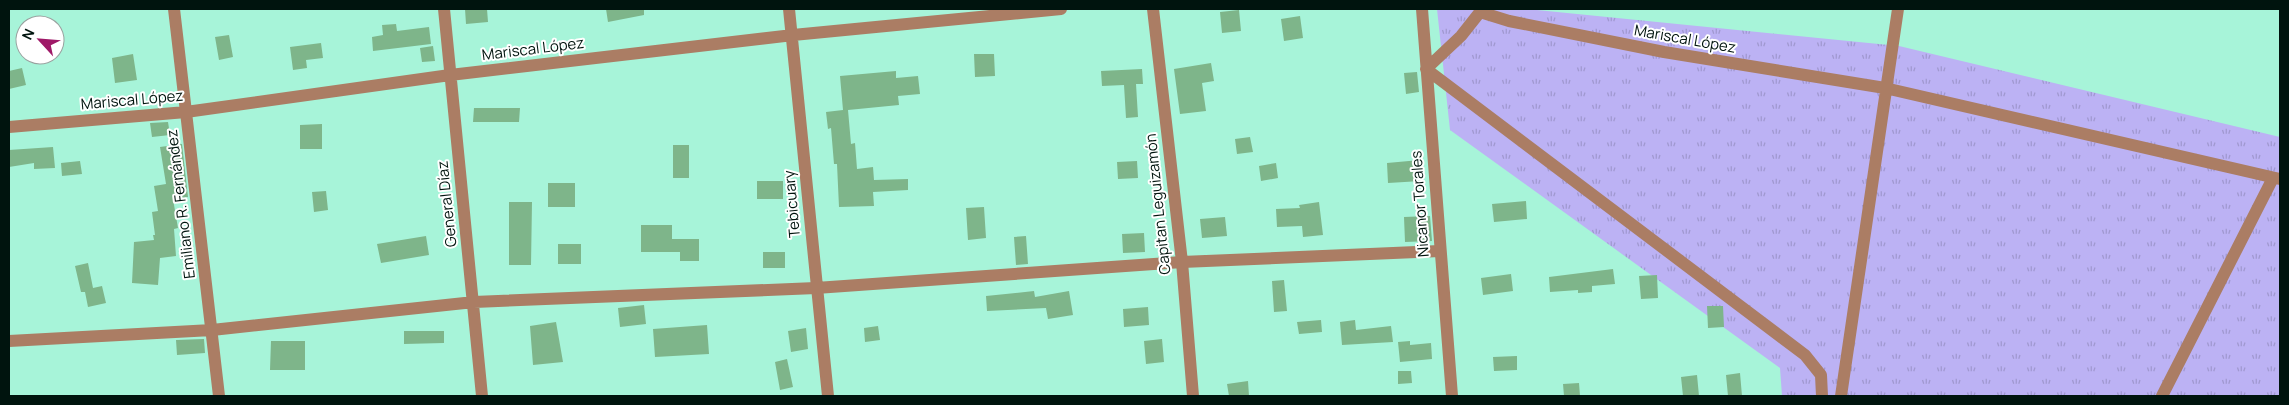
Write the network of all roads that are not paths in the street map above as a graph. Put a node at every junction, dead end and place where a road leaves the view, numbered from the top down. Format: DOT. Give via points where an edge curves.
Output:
graph roads {
  1 [pos="174,9"];
  2 [pos="444,9"];
  3 [pos="789,9"];
  4 [pos="1061,9"];
  5 [pos="1153,9"];
  6 [pos="1422,9"];
  7 [pos="1898,9"];
  8 [pos="1475,10"];
  9 [pos="793,35"];
  10 [pos="1426,69"];
  11 [pos="450,75"];
  12 [pos="1886,88"];
  13 [pos="186,112"];
  14 [pos="9,126"];
  15 [pos="2277,179"];
  16 [pos="1440,251"];
  17 [pos="1182,262"];
  18 [pos="816,288"];
  19 [pos="474,302"];
  20 [pos="212,330"];
  21 [pos="9,341"];
  22 [pos="219,396"];
  23 [pos="482,396"];
  24 [pos="828,396"];
  25 [pos="1193,396"];
  26 [pos="1452,396"];
  27 [pos="1822,396"];
  28 [pos="1841,396"];
  29 [pos="2162,396"];
  1 -- 13 [label="street, Emiliano R. Fernández"];
  2 -- 11 [label="street, General Díaz"];
  3 -- 9 [label="street, Tebicuary"];
  4 -- 9 [label="street, Mariscal López"];
  5 -- 17 [label="street, Capitan Leguizamón"];
  6 -- 10 [label="street, Nicanor Torales"];
  7 -- 12 [label="street"];
  8 -- 10 [label="street, Mariscal López" via="1461,36"];
  8 -- 12 [label="street, Mariscal López" via="1510,21 1664,52"];
  9 -- 11 [label="street, Mariscal López"];
  9 -- 18 [label="street, Tebicuary"];
  10 -- 16 [label="street, Nicanor Torales"];
  10 -- 27 [label="street" via="1805,355 1821,375"];
  11 -- 13 [label="street, Mariscal López"];
  11 -- 19 [label="street, General Díaz"];
  12 -- 15 [label="street, Mariscal López"];
  12 -- 28 [label="street"];
  13 -- 14 [label="street, Mariscal López"];
  13 -- 20 [label="street, Emiliano R. Fernández"];
  15 -- 29 [label="street"];
  16 -- 17 [label="street"];
  16 -- 26 [label="street, Nicanor Torales"];
  17 -- 18 [label="street"];
  17 -- 25 [label="street, Capitan Leguizamón"];
  18 -- 19 [label="street"];
  18 -- 24 [label="street, Tebicuary"];
  19 -- 20 [label="street"];
  19 -- 23 [label="street, General Díaz"];
  20 -- 21 [label="street"];
  20 -- 22 [label="street, Emiliano R. Fernández"];
}
